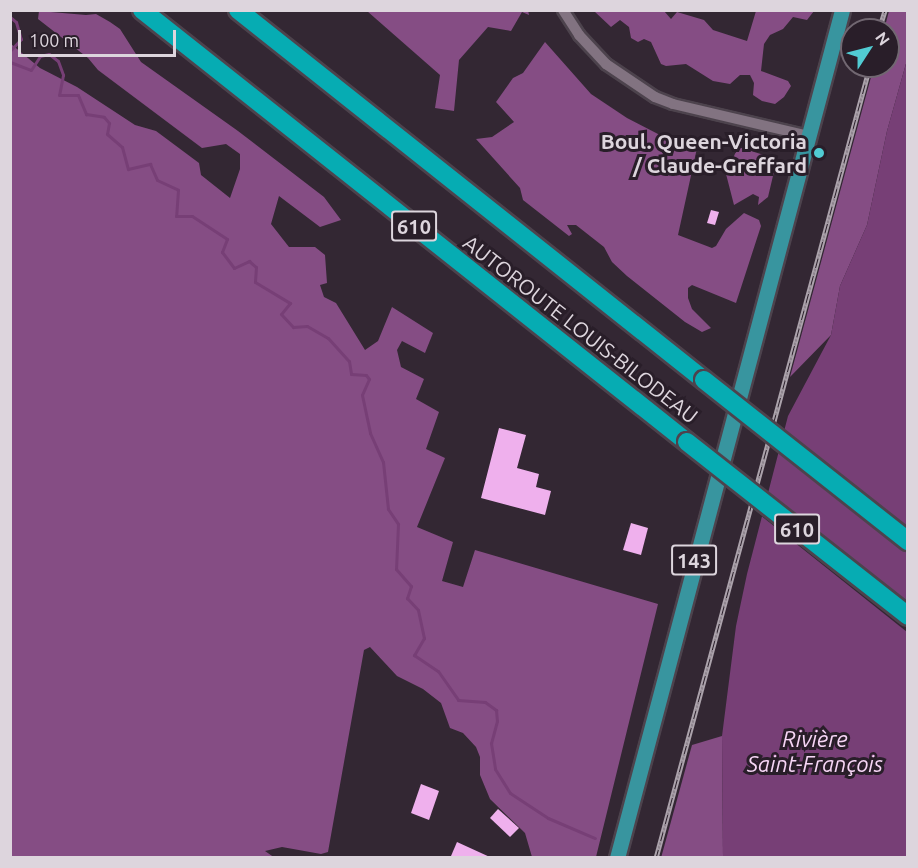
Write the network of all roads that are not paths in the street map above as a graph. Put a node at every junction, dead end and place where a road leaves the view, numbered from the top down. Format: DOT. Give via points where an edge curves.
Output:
graph roads {
  1 [pos="142,10"];
  2 [pos="238,10"];
  3 [pos="563,10"];
  4 [pos="842,10"];
  5 [pos="808,136"];
  6 [pos="908,541"];
  7 [pos="908,616"];
  8 [pos="617,858"];
  1 -- 7 [label="highway, AUTOROUTE LOUIS-BILODEAU / 610, bridge"];
  2 -- 6 [label="highway, AUTOROUTE LOUIS-BILODEAU / 610, bridge"];
  3 -- 5 [label="street" via="579,35 606,64 655,97"];
  4 -- 5 [label="main road, 143"];
  5 -- 8 [label="main road, 143"];
}
